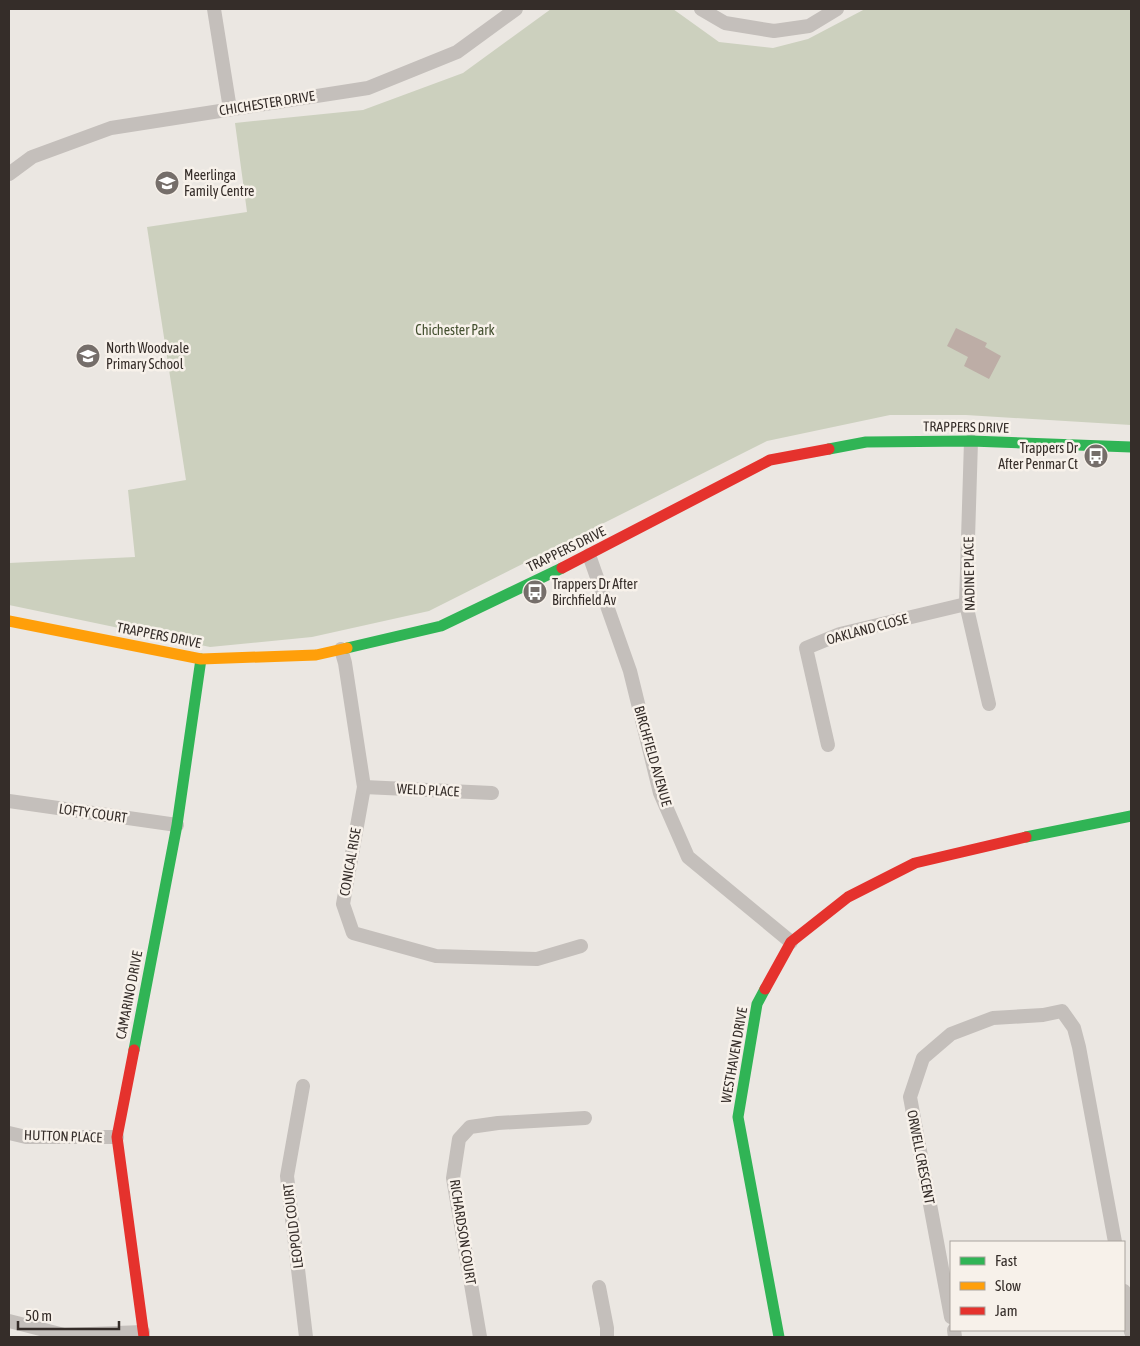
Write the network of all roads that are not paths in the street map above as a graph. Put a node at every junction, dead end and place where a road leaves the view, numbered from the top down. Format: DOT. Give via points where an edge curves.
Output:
graph roads {
  1 [pos="214,9"];
  2 [pos="516,9"];
  3 [pos="701,9"];
  4 [pos="837,9"];
  5 [pos="230,109"];
  6 [pos="9,174"];
  7 [pos="971,441"];
  8 [pos="1131,447"];
  9 [pos="588,555"];
  10 [pos="966,604"];
  11 [pos="9,621"];
  12 [pos="341,649"];
  13 [pos="201,659"];
  14 [pos="988,704"];
  15 [pos="828,744"];
  16 [pos="364,786"];
  17 [pos="492,794"];
  18 [pos="9,801"];
  19 [pos="1131,816"];
  20 [pos="178,825"];
  21 [pos="791,942"];
  22 [pos="581,946"];
  23 [pos="302,1086"];
  24 [pos="585,1118"];
  25 [pos="9,1133"];
  26 [pos="117,1138"];
  27 [pos="1115,1241"];
  28 [pos="598,1287"];
  29 [pos="1125,1297"];
  30 [pos="950,1312"];
  31 [pos="9,1321"];
  32 [pos="1131,1332"];
  33 [pos="143,1335"];
  34 [pos="306,1337"];
  35 [pos="480,1337"];
  36 [pos="607,1337"];
  37 [pos="779,1337"];
  1 -- 5 [label="street"];
  2 -- 5 [label="street, CHICHESTER DRIVE" via="457,52 368,88"];
  3 -- 4 [label="street" via="725,23 774,31 809,26"];
  5 -- 6 [label="street, CHICHESTER DRIVE" via="111,128 32,157"];
  7 -- 8 [label="street, TRAPPERS DRIVE"];
  7 -- 9 [label="street, TRAPPERS DRIVE" via="866,442 770,460"];
  7 -- 10 [label="street, NADINE PLACE"];
  9 -- 12 [label="street, TRAPPERS DRIVE" via="440,626"];
  9 -- 21 [label="street, BIRCHFIELD AVENUE" via="630,671 660,793 688,857"];
  10 -- 14 [label="street, NADINE PLACE"];
  10 -- 15 [label="street, OAKLAND CLOSE" via="840,634 806,648"];
  11 -- 13 [label="street, TRAPPERS DRIVE"];
  12 -- 13 [label="street, TRAPPERS DRIVE" via="316,655"];
  12 -- 16 [label="street, CONICAL RISE"];
  13 -- 20 [label="street, CAMARINO DRIVE"];
  16 -- 17 [label="street, WELD PLACE"];
  16 -- 22 [label="street, CONICAL RISE" via="343,904 353,933 436,956 537,959"];
  18 -- 20 [label="street, LOFTY COURT"];
  19 -- 21 [label="street, WESTHAVEN DRIVE" via="915,863 848,897"];
  20 -- 26 [label="street, CAMARINO DRIVE"];
  21 -- 37 [label="street, WESTHAVEN DRIVE" via="757,1004 738,1117"];
  23 -- 34 [label="street, LEOPOLD COURT" via="287,1176"];
  24 -- 35 [label="street, RICHARDSON COURT" via="470,1127 458,1139 453,1178"];
  25 -- 26 [label="street, HUTTON PLACE" via="26,1137"];
  26 -- 33 [label="street, CAMARINO DRIVE"];
  27 -- 30 [label="street, ORWELL CRESCENT" via="1080,1047 1074,1028 1062,1011 993,1018 951,1034 923,1058 910,1097"];
  28 -- 36 [label="street"];
  29 -- 32 [label="street"];
  31 -- 33 [label="street" via="64,1335"];
}
